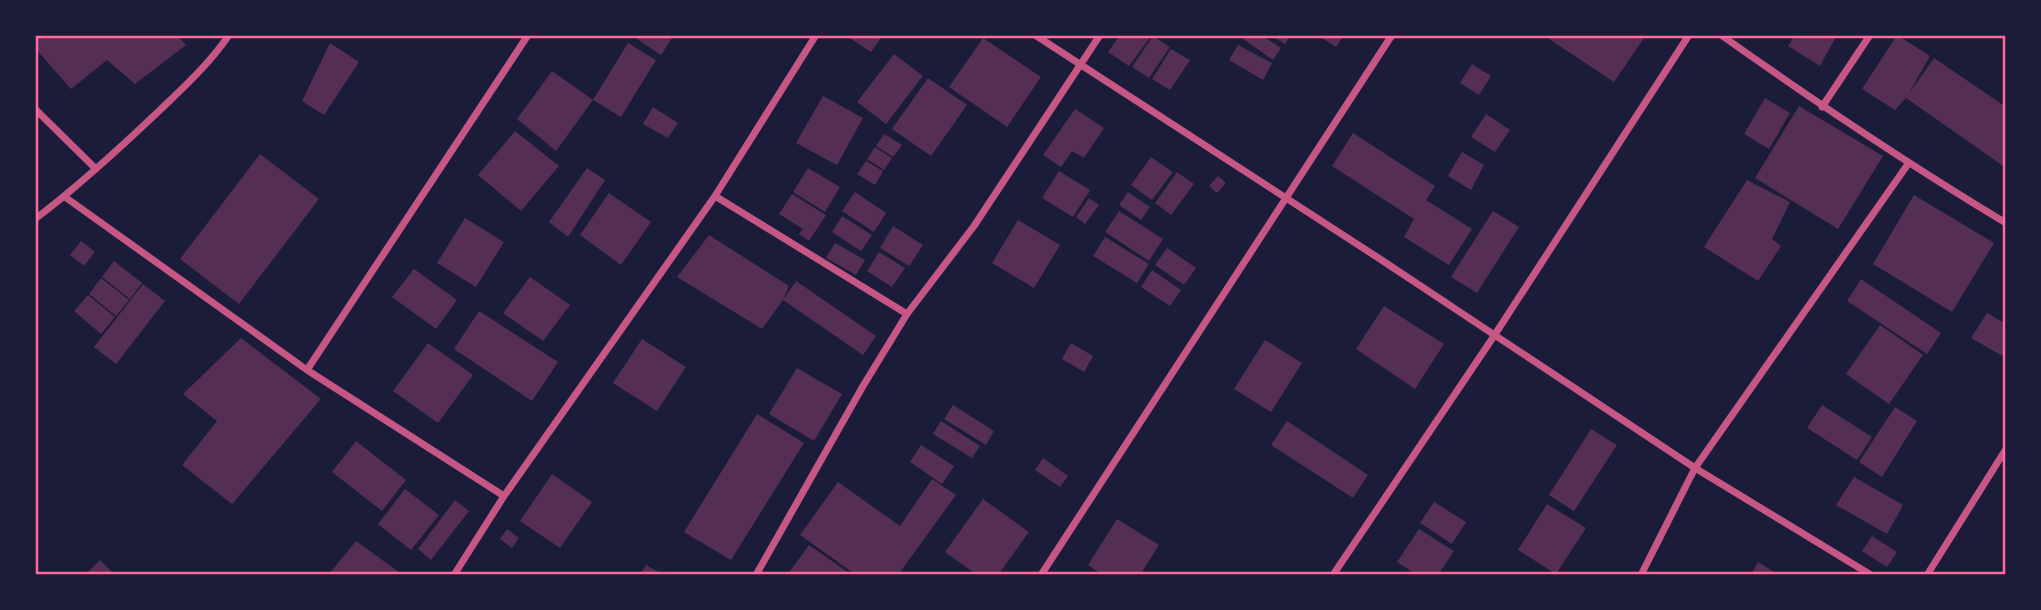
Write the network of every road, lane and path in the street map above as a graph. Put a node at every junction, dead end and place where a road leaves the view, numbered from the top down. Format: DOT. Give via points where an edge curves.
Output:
graph roads {
  1 [pos="229,35"];
  2 [pos="528,35"];
  3 [pos="816,35"];
  4 [pos="1035,35"];
  5 [pos="1100,35"];
  6 [pos="1392,35"];
  7 [pos="1689,35"];
  8 [pos="1721,35"];
  9 [pos="1870,35"];
  10 [pos="1081,65"];
  11 [pos="1822,107"];
  12 [pos="35,108"];
  13 [pos="1908,164"];
  14 [pos="96,169"];
  15 [pos="65,197"];
  16 [pos="715,197"];
  17 [pos="1286,199"];
  18 [pos="35,219"];
  19 [pos="2006,223"];
  20 [pos="907,314"];
  21 [pos="1494,336"];
  22 [pos="307,370"];
  23 [pos="2006,449"];
  24 [pos="1695,468"];
  25 [pos="504,496"];
  26 [pos="454,575"];
  27 [pos="755,575"];
  28 [pos="1041,575"];
  29 [pos="1333,575"];
  30 [pos="1641,575"];
  31 [pos="1871,575"];
  32 [pos="1927,575"];
  1 -- 14 [label="street" via="213,58"];
  2 -- 22 [label="street"];
  3 -- 16 [label="street"];
  4 -- 10 [label="street"];
  5 -- 10 [label="street"];
  6 -- 17 [label="street"];
  7 -- 21 [label="street"];
  8 -- 11 [label="street"];
  9 -- 11 [label="street"];
  10 -- 17 [label="street"];
  10 -- 20 [label="street" via="974,226"];
  11 -- 13 [label="street"];
  12 -- 14 [label="street"];
  13 -- 19 [label="street"];
  13 -- 24 [label="street"];
  14 -- 15 [label="street"];
  15 -- 18 [label="street"];
  15 -- 22 [label="street"];
  16 -- 20 [label="street"];
  16 -- 25 [label="street"];
  17 -- 21 [label="street"];
  17 -- 28 [label="street"];
  20 -- 27 [label="street"];
  21 -- 24 [label="street"];
  21 -- 29 [label="street"];
  22 -- 25 [label="street"];
  23 -- 32 [label="street"];
  24 -- 30 [label="street"];
  24 -- 31 [label="street"];
  25 -- 26 [label="street"];
}
